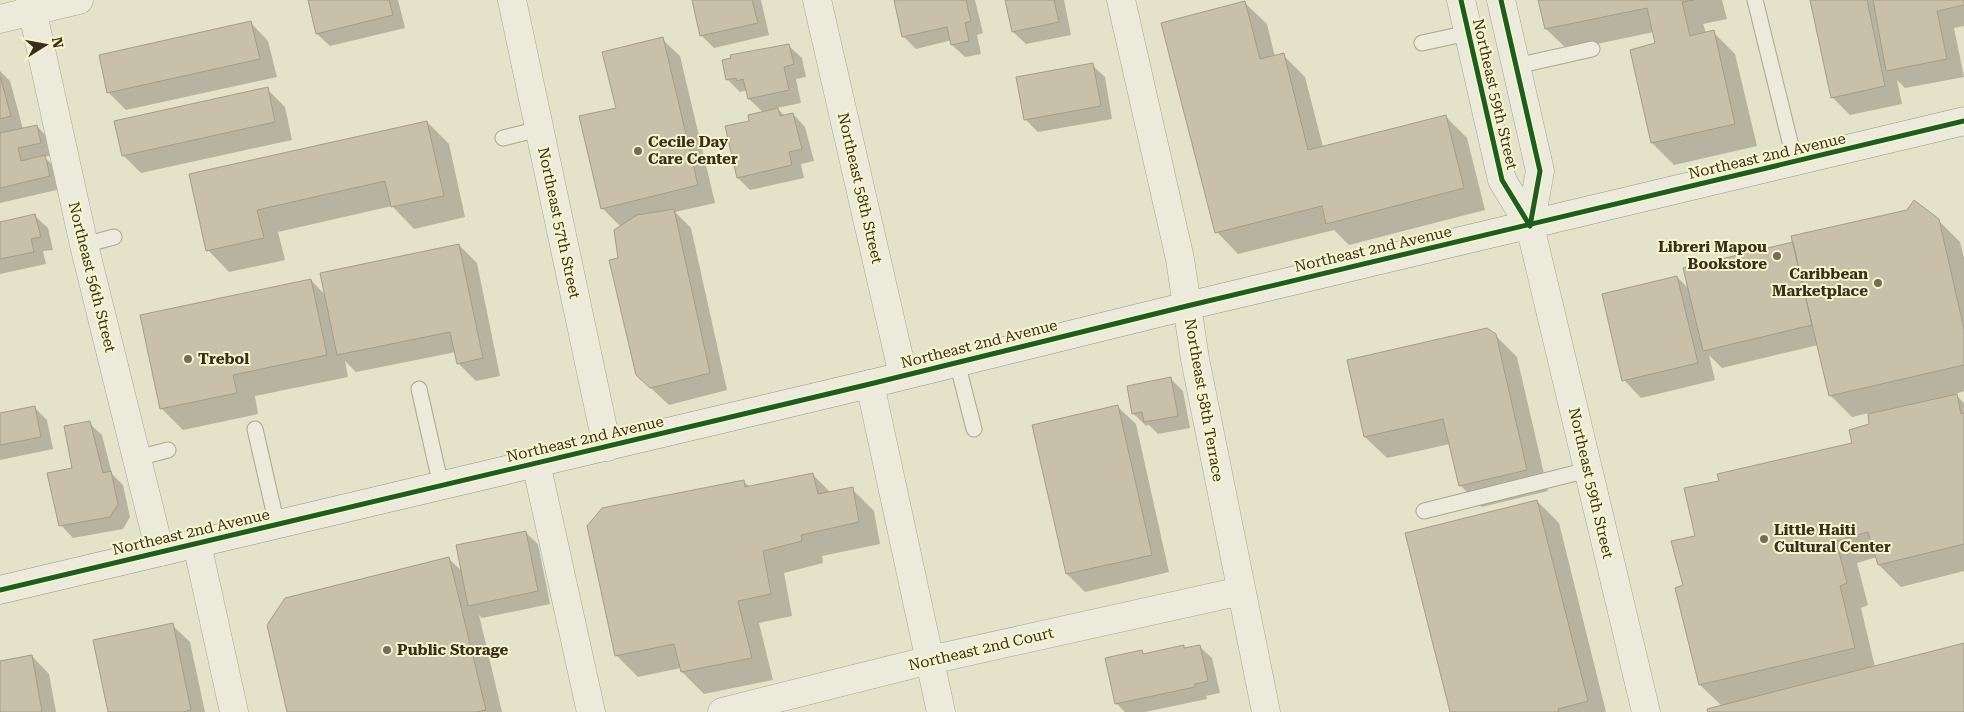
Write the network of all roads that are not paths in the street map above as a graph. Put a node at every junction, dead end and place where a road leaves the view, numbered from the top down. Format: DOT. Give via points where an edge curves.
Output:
graph roads {
  1 [pos="79,0"];
  2 [pos="512,0"];
  3 [pos="818,0"];
  4 [pos="1121,0"];
  5 [pos="1461,0"];
  6 [pos="1501,0"];
  7 [pos="1755,0"];
  8 [pos="31,6"];
  9 [pos="0,19"];
  10 [pos="1468,33"];
  11 [pos="1422,44"];
  12 [pos="1592,49"];
  13 [pos="1516,66"];
  14 [pos="1963,127"];
  15 [pos="539,129"];
  16 [pos="503,138"];
  17 [pos="1795,162"];
  18 [pos="1530,226"];
  19 [pos="114,237"];
  20 [pos="84,245"];
  21 [pos="1188,306"];
  22 [pos="957,362"];
  23 [pos="903,375"];
  24 [pos="870,384"];
  25 [pos="419,389"];
  26 [pos="255,429"];
  27 [pos="974,429"];
  28 [pos="607,447"];
  29 [pos="168,450"];
  30 [pos="137,458"];
  31 [pos="536,463"];
  32 [pos="1588,470"];
  33 [pos="440,486"];
  34 [pos="1424,511"];
  35 [pos="278,525"];
  36 [pos="197,544"];
  37 [pos="160,552"];
  38 [pos="0,590"];
  39 [pos="1241,590"];
  40 [pos="930,660"];
  41 [pos="234,712"];
  42 [pos="591,712"];
  43 [pos="722,712"];
  44 [pos="941,712"];
  45 [pos="1266,712"];
  46 [pos="1646,712"];
  1 -- 8 [label="street"];
  2 -- 15 [label="street, Northeast 57th Street"];
  3 -- 23 [label="street, Northeast 58th Street"];
  4 -- 21 [label="street, Northeast 58th Terrace"];
  5 -- 10 [label="street, Northeast 59th Street"];
  6 -- 13 [label="street, Northeast 59th Street"];
  7 -- 17 [label="lane"];
  8 -- 9 [label="street"];
  8 -- 20 [label="street, Northeast 56th Street"];
  10 -- 11 [label="lane"];
  10 -- 18 [label="street, Northeast 59th Street" via="1502,180"];
  12 -- 13 [label="lane"];
  13 -- 18 [label="street, Northeast 59th Street" via="1540,171"];
  14 -- 17 [label="street, Northeast 2nd Avenue"];
  15 -- 16 [label="lane"];
  15 -- 28 [label="street, Northeast 57th Street"];
  17 -- 18 [label="street, Northeast 2nd Avenue"];
  18 -- 21 [label="street, Northeast 2nd Avenue"];
  18 -- 32 [label="street, Northeast 59th Street"];
  19 -- 20 [label="lane"];
  20 -- 30 [label="street, Northeast 56th Street"];
  21 -- 22 [label="street, Northeast 2nd Avenue"];
  21 -- 39 [label="street, Northeast 58th Terrace" via="1195,359"];
  22 -- 23 [label="street, Northeast 2nd Avenue"];
  22 -- 27 [label="lane"];
  23 -- 24 [label="street, Northeast 2nd Avenue"];
  24 -- 28 [label="street, Northeast 2nd Avenue"];
  24 -- 40 [label="street"];
  25 -- 33 [label="lane"];
  26 -- 35 [label="lane"];
  28 -- 31 [label="street, Northeast 2nd Avenue"];
  29 -- 30 [label="lane"];
  30 -- 37 [label="street, Northeast 56th Street"];
  31 -- 33 [label="street, Northeast 2nd Avenue"];
  31 -- 42 [label="street"];
  32 -- 34 [label="lane"];
  32 -- 46 [label="street, Northeast 59th Street"];
  33 -- 35 [label="street, Northeast 2nd Avenue"];
  35 -- 36 [label="street, Northeast 2nd Avenue"];
  36 -- 37 [label="street, Northeast 2nd Avenue"];
  36 -- 41 [label="street"];
  37 -- 38 [label="street, Northeast 2nd Avenue"];
  39 -- 40 [label="street, Northeast 2nd Court"];
  39 -- 45 [label="street, Northeast 58th Terrace"];
  40 -- 43 [label="street, Northeast 2nd Court"];
  40 -- 44 [label="street"];
}
